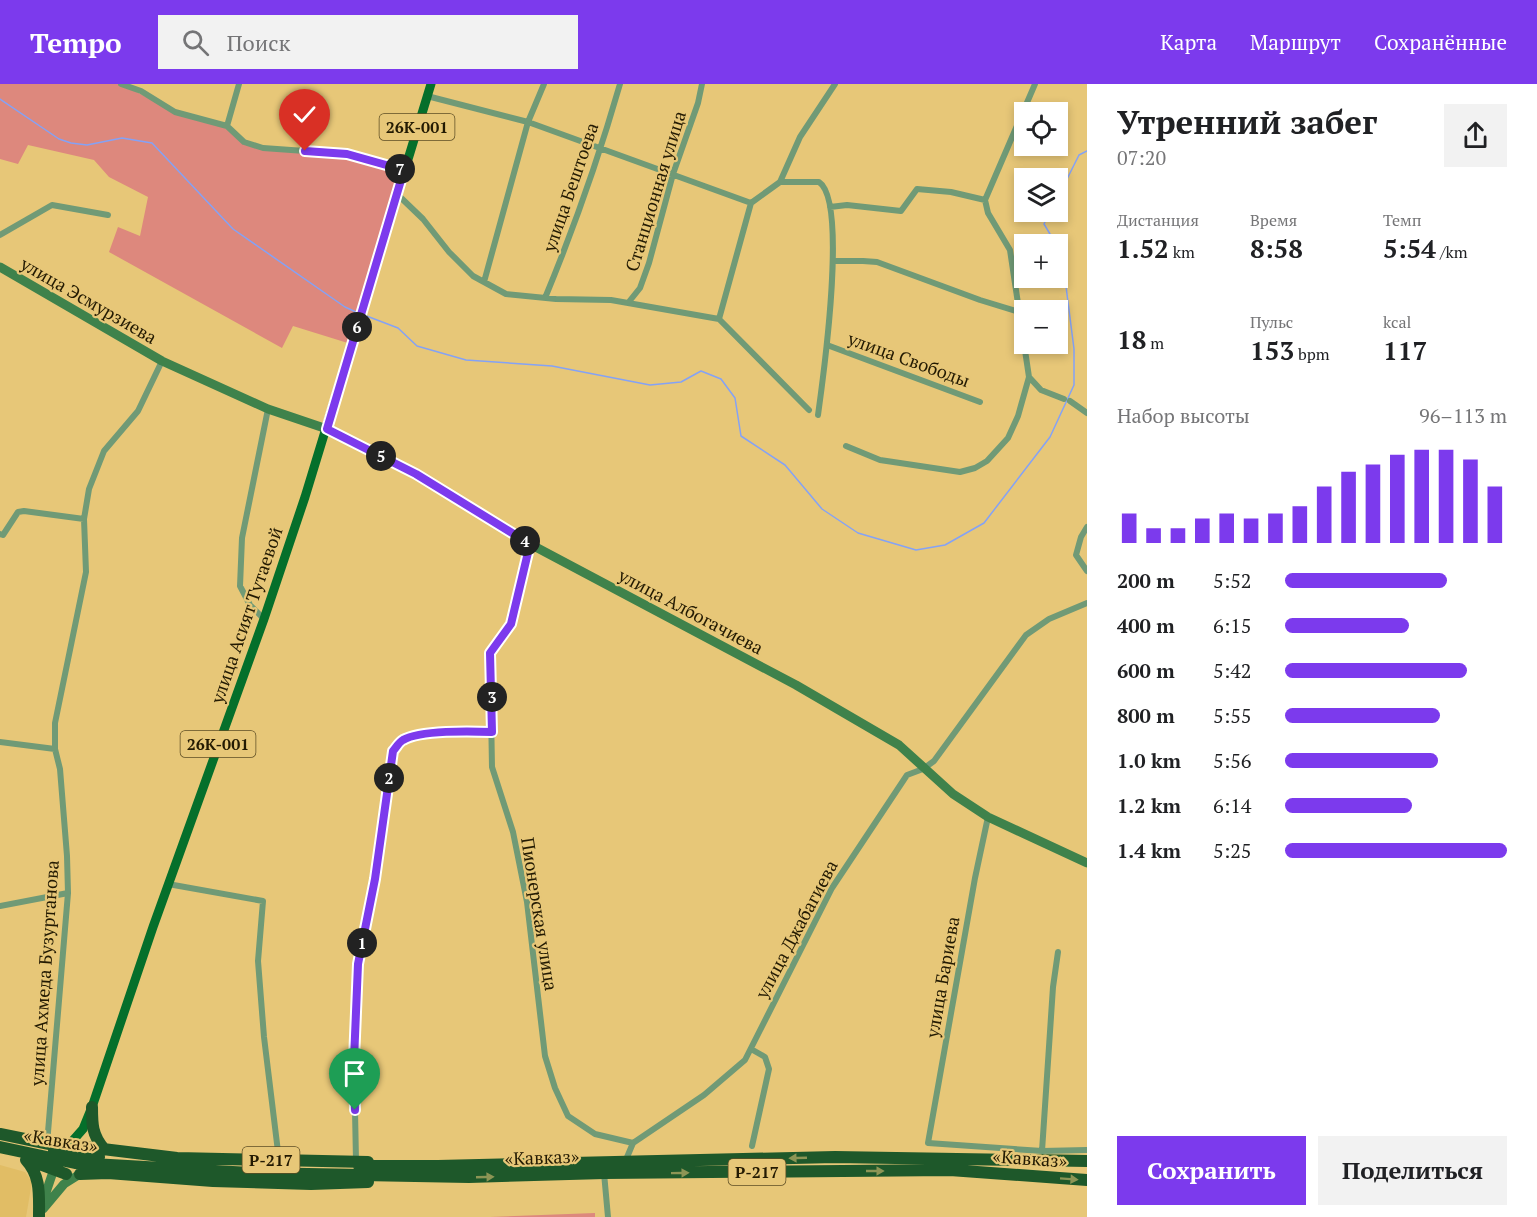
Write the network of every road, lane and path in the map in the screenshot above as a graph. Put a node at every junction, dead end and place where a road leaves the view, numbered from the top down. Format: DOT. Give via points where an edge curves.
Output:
graph roads {
  1 [pos="121,84"];
  2 [pos="239,84"];
  3 [pos="431,84"];
  4 [pos="544,84"];
  5 [pos="620,84"];
  6 [pos="702,84"];
  7 [pos="835,84"];
  8 [pos="1035,84"];
  9 [pos="427,96"];
  10 [pos="528,122"];
  11 [pos="227,126"];
  12 [pos="601,150"];
  13 [pos="404,170"];
  14 [pos="673,174"];
  15 [pos="780,182"];
  16 [pos="397,193"];
  17 [pos="985,200"];
  18 [pos="752,203"];
  19 [pos="830,207"];
  20 [pos="108,215"];
  21 [pos="0,235"];
  22 [pos="833,261"];
  23 [pos="0,267"];
  24 [pos="484,282"];
  25 [pos="545,298"];
  26 [pos="1017,300"];
  27 [pos="628,303"];
  28 [pos="1014,310"];
  29 [pos="719,319"];
  30 [pos="827,345"];
  31 [pos="1026,354"];
  32 [pos="162,361"];
  33 [pos="1029,376"];
  34 [pos="980,402"];
  35 [pos="268,409"];
  36 [pos="809,410"];
  37 [pos="1087,413"];
  38 [pos="818,416"];
  39 [pos="327,429"];
  40 [pos="846,446"];
  41 [pos="84,519"];
  42 [pos="1087,527"];
  43 [pos="0,534"];
  44 [pos="530,544"];
  45 [pos="1087,571"];
  46 [pos="1087,603"];
  47 [pos="264,619"];
  48 [pos="492,732"];
  49 [pos="0,742"];
  50 [pos="55,749"];
  51 [pos="923,769"];
  52 [pos="988,817"];
  53 [pos="1087,863"];
  54 [pos="168,884"];
  55 [pos="68,893"];
  56 [pos="0,906"];
  57 [pos="1058,952"];
  58 [pos="751,1049"];
  59 [pos="92,1107"];
  60 [pos="0,1134"];
  61 [pos="0,1139"];
  62 [pos="633,1143"];
  63 [pos="47,1144"];
  64 [pos="752,1146"];
  65 [pos="0,1147"];
  66 [pos="104,1149"];
  67 [pos="1087,1150"];
  68 [pos="1042,1151"];
  69 [pos="71,1153"];
  70 [pos="0,1154"];
  71 [pos="26,1160"];
  72 [pos="279,1160"];
  73 [pos="356,1161"];
  74 [pos="1087,1161"];
  75 [pos="625,1162"];
  76 [pos="438,1166"];
  77 [pos="331,1170"];
  78 [pos="604,1173"];
  79 [pos="66,1174"];
  80 [pos="80,1174"];
  81 [pos="426,1177"];
  82 [pos="1087,1180"];
  83 [pos="39,1216"];
  84 [pos="608,1217"];
  1 -- 11 [label="street" via="175,112"];
  2 -- 11 [label="street"];
  3 -- 9 [label="main road, улица Асият Тутаевой / 26К-001"];
  4 -- 10 [label="street"];
  5 -- 12 [label="street, улица Бештоева"];
  6 -- 14 [label="street, Станционная улица"];
  7 -- 15 [label="street" via="800,138"];
  8 -- 17 [label="street"];
  9 -- 10 [label="street"];
  9 -- 13 [label="main road, улица Асият Тутаевой / 26К-001"];
  10 -- 12 [label="street"];
  10 -- 24 [label="street"];
  11 -- 13 [label="street" via="244,142 263,148 347,154"];
  12 -- 14 [label="street"];
  12 -- 25 [label="street, улица Бештоева"];
  13 -- 16 [label="main road, улица Асият Тутаевой / 26К-001"];
  14 -- 18 [label="street"];
  14 -- 27 [label="street, Станционная улица" via="649,263 640,288"];
  15 -- 18 [label="street"];
  15 -- 19 [label="street" via="820,183 827,191"];
  16 -- 24 [label="street" via="449,252"];
  16 -- 39 [label="main road, улица Асият Тутаевой / 26К-001"];
  17 -- 19 [label="street" via="918,189 901,211"];
  17 -- 26 [label="street" via="988,213 1010,250"];
  18 -- 29 [label="street"];
  19 -- 22 [label="street"];
  20 -- 21 [label="street" via="52,205"];
  22 -- 28 [label="street" via="877,262"];
  22 -- 30 [label="street"];
  23 -- 32 [label="street, улица Эсмурзиева"];
  24 -- 25 [label="street" via="506,294"];
  25 -- 27 [label="street"];
  27 -- 29 [label="street"];
  29 -- 36 [label="street"];
  30 -- 34 [label="street, улица Свободы"];
  30 -- 38 [label="street"];
  31 -- 33 [label="street"];
  32 -- 35 [label="street, улица Эсмурзиева"];
  32 -- 41 [label="street, улица Ахмеда Бузуртанова" via="138,411 104,451 89,489"];
  33 -- 37 [label="street" via="1041,390"];
  33 -- 40 [label="street" via="1008,438 975,468 960,472 879,460"];
  35 -- 39 [label="street, улица Албогачиева"];
  35 -- 47 [label="street" via="242,538 240,586 250,606"];
  39 -- 44 [label="street, улица Албогачиева" via="416,474"];
  39 -- 47 [label="main road, улица Асият Тутаевой / 26К-001"];
  41 -- 43 [label="street" via="18,512"];
  41 -- 50 [label="street, улица Ахмеда Бузуртанова" via="86,572 55,723"];
  42 -- 45 [label="street" via="1076,555"];
  44 -- 48 [label="street, Пионерская улица" via="511,624 490,653"];
  44 -- 51 [label="street, улица Албогачиева" via="796,685 899,745"];
  46 -- 51 [label="street, улица Джабагиева" via="1026,635 934,761"];
  47 -- 54 [label="main road, улица Асият Тутаевой / 26К-001"];
  48 -- 62 [label="street, Пионерская улица" via="492,767 513,832 525,891 545,1056 555,1088 567,1116 595,1134"];
  48 -- 73 [label="street" via="421,735 403,740 393,751 358,964 354,1060"];
  49 -- 50 [label="street"];
  50 -- 55 [label="street, улица Ахмеда Бузуртанова" via="60,769"];
  51 -- 52 [label="street, улица Албогачиева"];
  51 -- 58 [label="street, улица Джабагиева" via="908,775 832,888"];
  52 -- 53 [label="street, улица Албогачиева"];
  52 -- 68 [label="street, улица Бариева" via="928,1143"];
  54 -- 59 [label="main road, улица Асият Тутаевой / 26К-001"];
  54 -- 72 [label="street" via="263,901 258,961"];
  55 -- 56 [label="street"];
  55 -- 63 [label="street, улица Ахмеда Бузуртанова"];
  57 -- 68 [label="street"];
  58 -- 62 [label="street, улица Джабагиева" via="745,1060 704,1095"];
  58 -- 64 [label="street" via="765,1057 769,1069"];
  59 -- 66 [label="highway" via="92,1128"];
  59 -- 69 [label="main road"];
  59 -- 69 [label="main road, улица Асият Тутаевой"];
  60 -- 63 [label="highway, «Кавказ»"];
  61 -- 77 [label="highway, «Кавказ» / Р-217" via="74,1155"];
  62 -- 75 [label="street"];
  63 -- 69 [label="highway, «Кавказ»"];
  65 -- 77 [label="highway, «Кавказ» / Р-217" via="75,1164 250,1173"];
  66 -- 69 [label="highway"];
  66 -- 72 [label="highway, Р-217" via="177,1158"];
  67 -- 68 [label="street"];
  69 -- 71 [label="highway"];
  69 -- 79 [label="highway"];
  69 -- 80 [label="main road" via="87,1167"];
  69 -- 83 [label="street"];
  70 -- 71 [label="highway"];
  71 -- 83 [label="highway" via="39,1184"];
  72 -- 73 [label="highway, Р-217"];
  73 -- 76 [label="highway, Р-217"];
  74 -- 75 [label="highway, «Кавказ» / Р-217, one-way" via="835,1157"];
  75 -- 76 [label="highway, «Кавказ» / Р-217"];
  76 -- 77 [label="highway, «Кавказ» / Р-217"];
  77 -- 81 [label="highway, «Кавказ» / Р-217"];
  81 -- 78 [label="highway, «Кавказ» / Р-217, one-way"];
  78 -- 82 [label="highway, «Кавказ» / Р-217, one-way" via="950,1170"];
  78 -- 84 [label="street"];
  79 -- 80 [label="main road"];
  80 -- 81 [label="highway" via="310,1184"];
  80 -- 83 [label="street" via="59,1190"];
}
